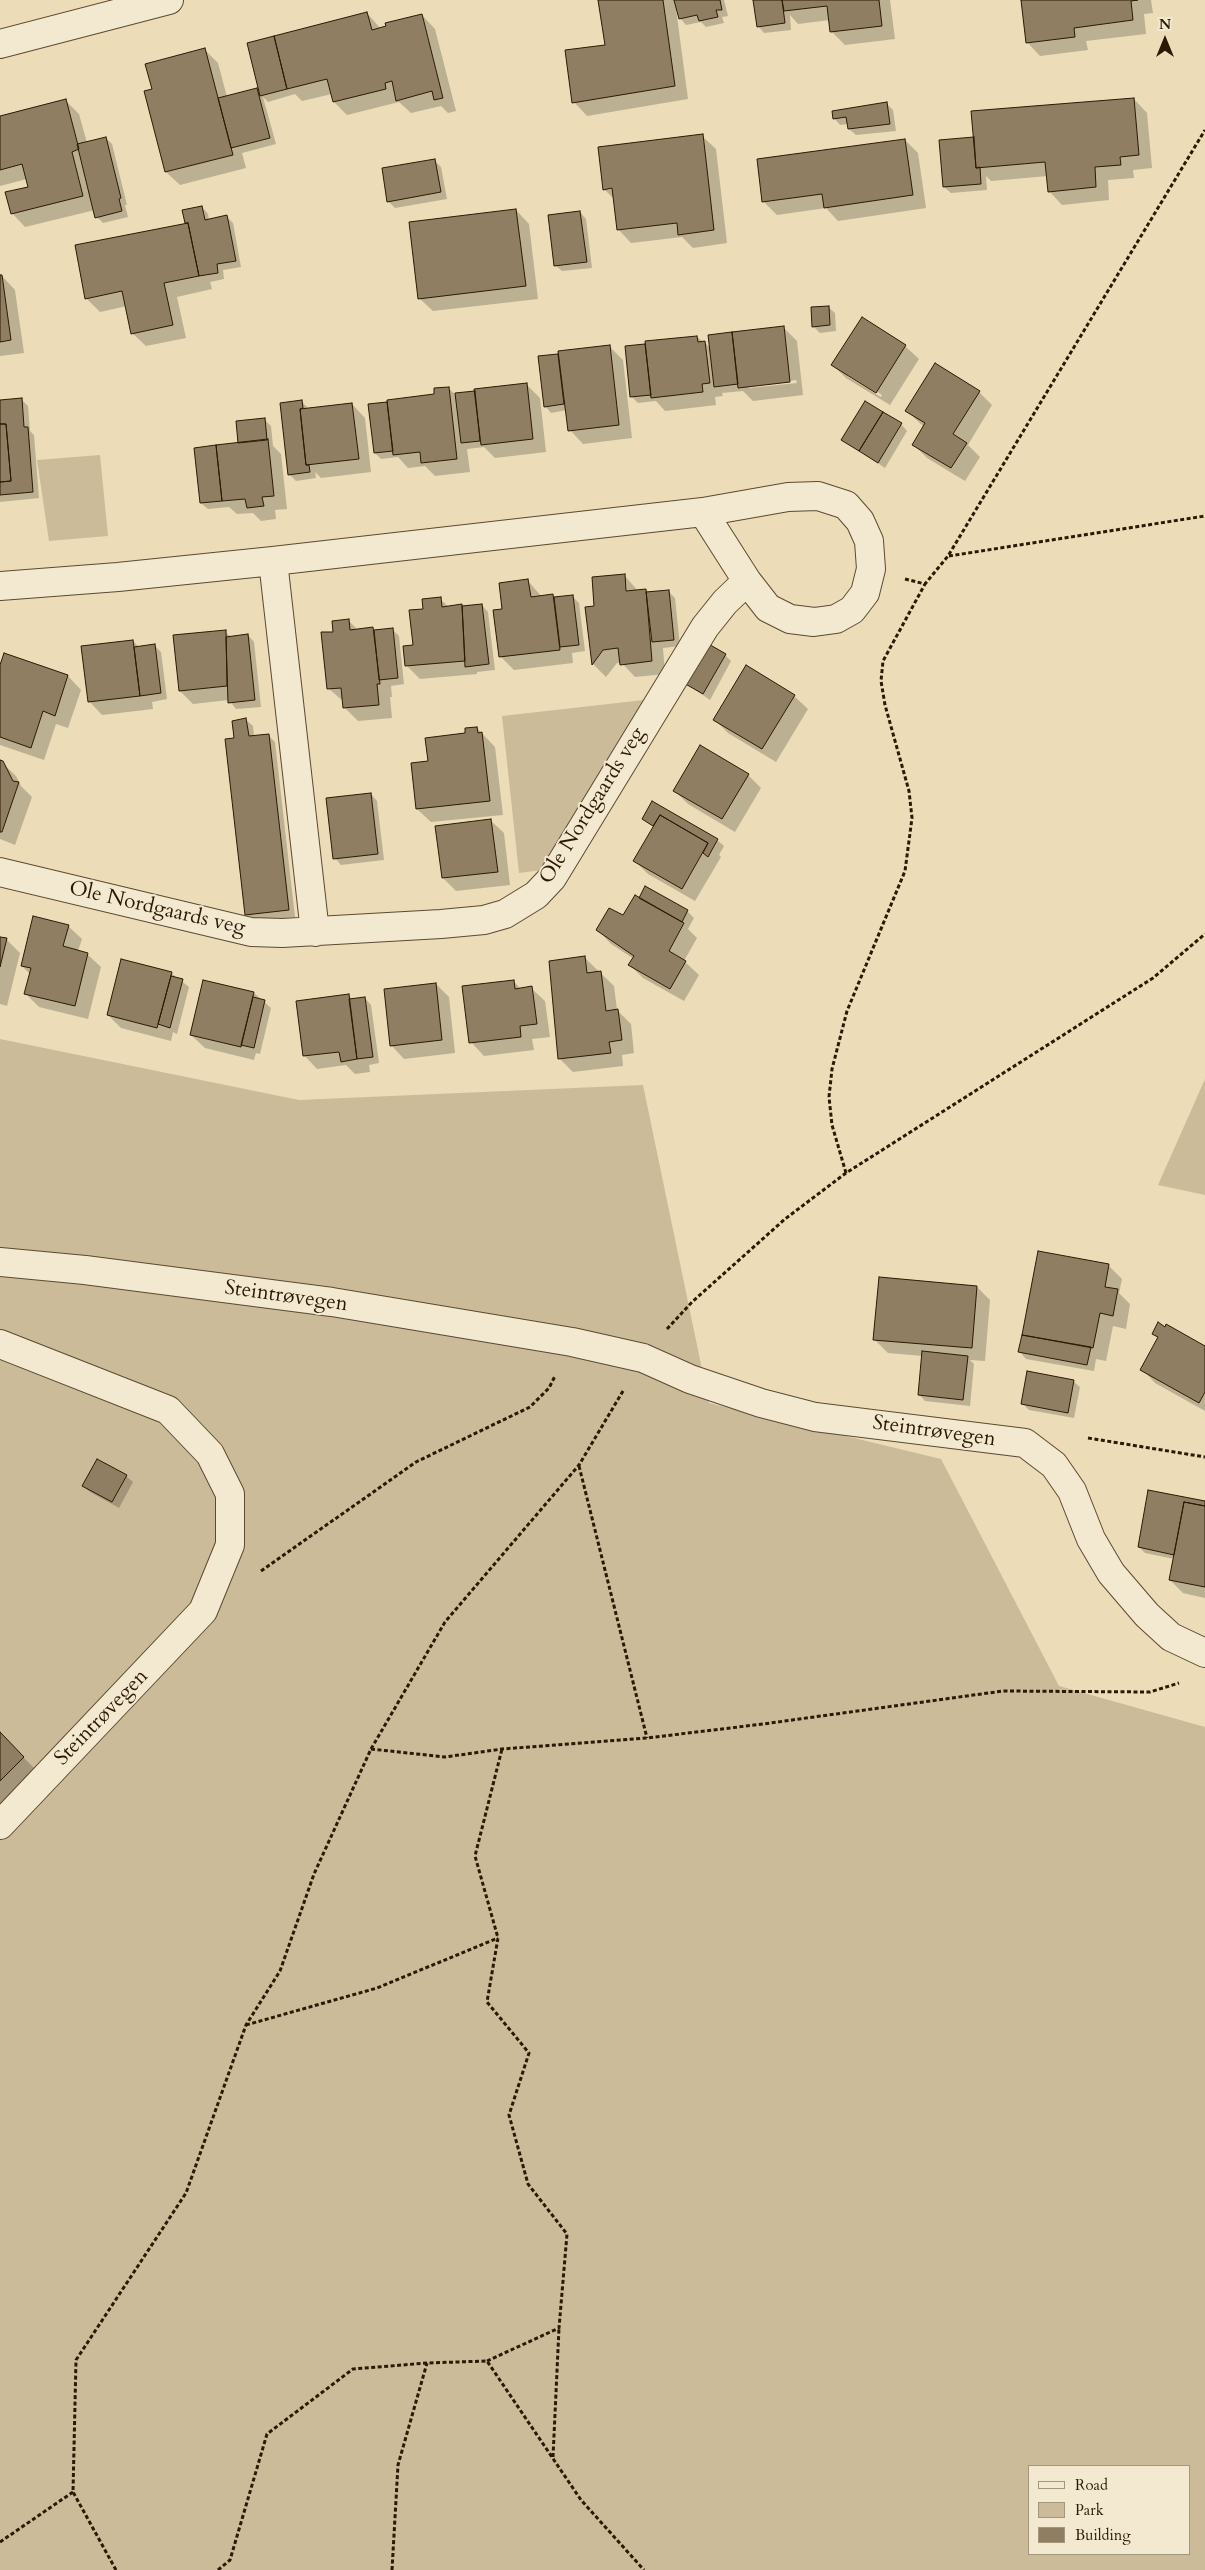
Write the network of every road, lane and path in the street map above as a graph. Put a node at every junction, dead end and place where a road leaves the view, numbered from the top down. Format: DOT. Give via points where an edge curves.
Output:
graph roads {
  1 [pos="169,0"];
  2 [pos="0,44"];
  3 [pos="1205,130"];
  4 [pos="703,512"];
  5 [pos="1205,516"];
  6 [pos="948,556"];
  7 [pos="273,562"];
  8 [pos="871,569"];
  9 [pos="747,581"];
  10 [pos="925,584"];
  11 [pos="0,586"];
  12 [pos="0,872"];
  13 [pos="316,932"];
  14 [pos="1205,934"];
  15 [pos="846,1173"];
  16 [pos="0,1262"];
  17 [pos="572,1342"];
  18 [pos="0,1344"];
  19 [pos="643,1358"];
  20 [pos="1088,1438"];
  21 [pos="1205,1457"];
  22 [pos="579,1465"];
  23 [pos="252,1577"];
  24 [pos="1205,1653"];
  25 [pos="1187,1680"];
  26 [pos="647,1738"];
  27 [pos="371,1749"];
  28 [pos="502,1749"];
  29 [pos="0,1825"];
  30 [pos="498,1938"];
  31 [pos="246,2025"];
  32 [pos="559,2328"];
  33 [pos="487,2361"];
  34 [pos="427,2363"];
  35 [pos="553,2458"];
  36 [pos="73,2492"];
  37 [pos="0,2542"];
  38 [pos="116,2570"];
  39 [pos="218,2570"];
  40 [pos="392,2570"];
  41 [pos="644,2570"];
  1 -- 2 [label="street"];
  3 -- 6 [label="path"];
  4 -- 7 [label="street"];
  4 -- 8 [label="street" via="788,497 818,496 846,505 860,521 869,541"];
  4 -- 9 [label="street"];
  5 -- 6 [label="path"];
  6 -- 10 [label="path"];
  7 -- 11 [label="street"];
  7 -- 13 [label="street"];
  8 -- 9 [label="street" via="865,593 852,610 836,620 790,620 768,608"];
  8 -- 10 [label="path"];
  9 -- 13 [label="street, Ole Nordgaards veg" via="705,627 552,878 536,895 505,914 484,920"];
  10 -- 15 [label="path" via="883,661 881,681 885,706 909,792 912,818 905,871 846,1011 832,1069 832,1125"];
  12 -- 13 [label="street, Ole Nordgaards veg" via="232,928 282,933"];
  14 -- 15 [label="path" via="1153,978"];
  15 -- 19 [label="path" via="784,1219 692,1302"];
  16 -- 17 [label="street, Steintrøvegen" via="332,1302"];
  17 -- 19 [label="street, Steintrøvegen"];
  17 -- 23 [label="path" via="549,1388 530,1407 416,1462"];
  18 -- 29 [label="street, Steintrøvegen" via="168,1410 210,1454 230,1494 230,1545 203,1611"];
  19 -- 22 [label="path"];
  19 -- 24 [label="street, Steintrøvegen" via="690,1379 815,1417 1025,1444 1054,1465 1072,1492 1091,1540 1111,1573 1147,1616 1171,1637"];
  20 -- 21 [label="path"];
  22 -- 26 [label="path"];
  22 -- 27 [label="path" via="445,1622"];
  25 -- 26 [label="path" via="1150,1692 1003,1691"];
  26 -- 28 [label="path"];
  27 -- 28 [label="path" via="445,1757"];
  27 -- 31 [label="path" via="314,1874 280,1971"];
  28 -- 30 [label="path" via="474,1856"];
  30 -- 31 [label="path" via="377,1988"];
  30 -- 32 [label="path" via="487,2002 530,2053 509,2115 528,2184 567,2234"];
  31 -- 36 [label="path" via="186,2193 76,2360"];
  32 -- 33 [label="path"];
  32 -- 35 [label="path"];
  33 -- 34 [label="path"];
  33 -- 35 [label="path"];
  34 -- 39 [label="path" via="353,2369 267,2434 230,2560"];
  34 -- 40 [label="path" via="398,2465"];
  35 -- 41 [label="path" via="582,2500"];
  36 -- 37 [label="path"];
  36 -- 38 [label="path"];
}
